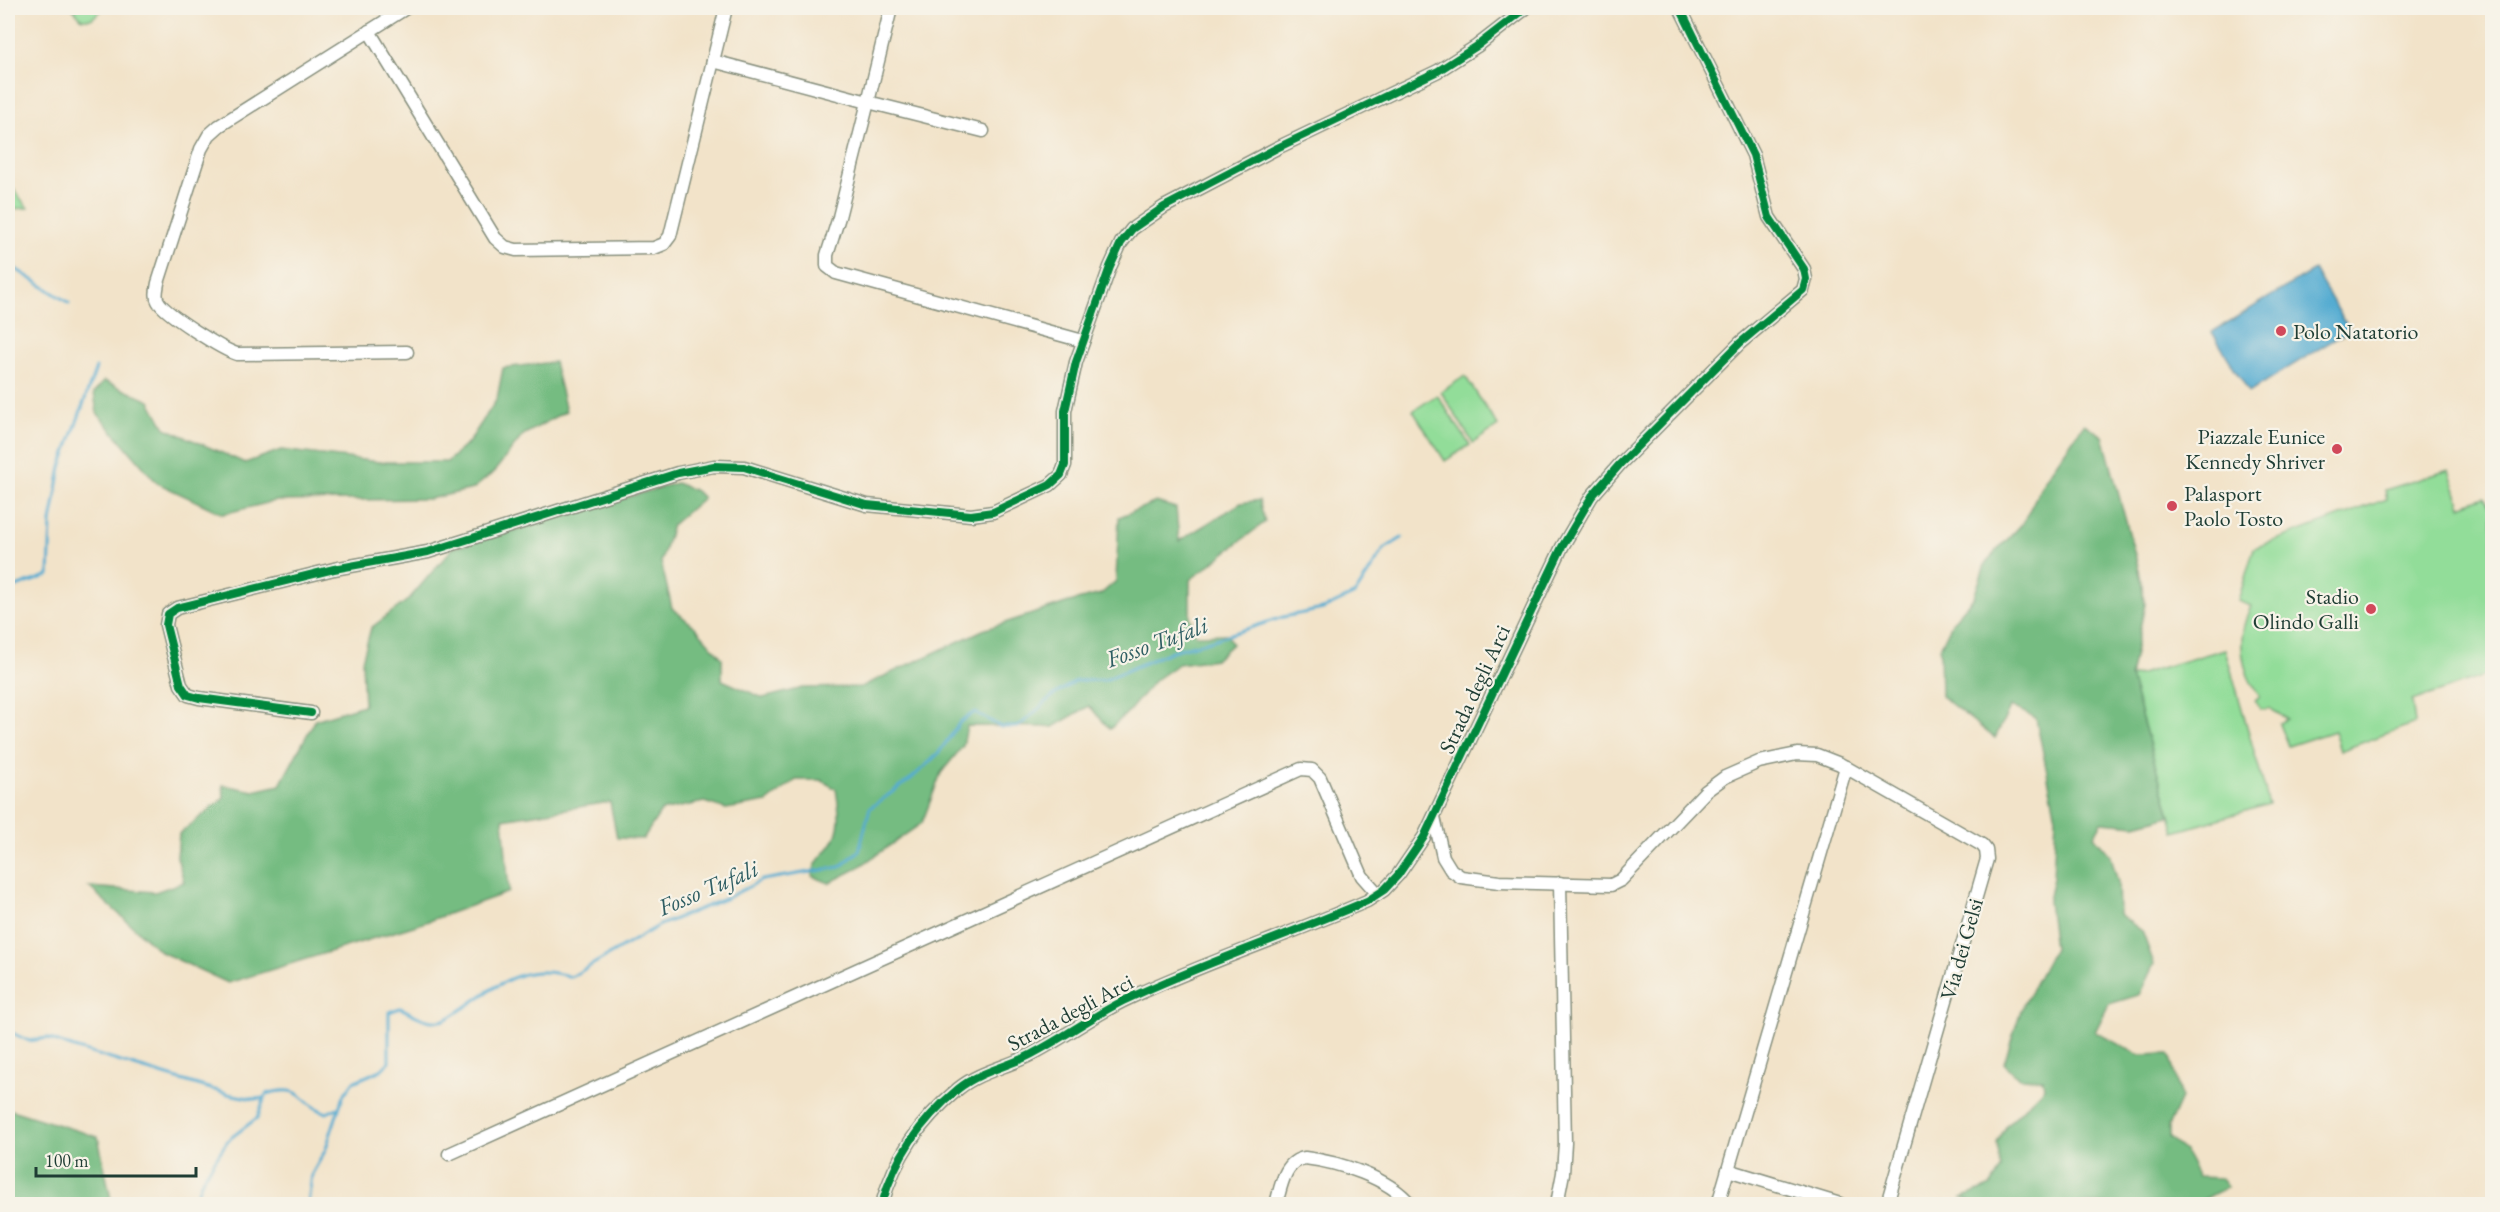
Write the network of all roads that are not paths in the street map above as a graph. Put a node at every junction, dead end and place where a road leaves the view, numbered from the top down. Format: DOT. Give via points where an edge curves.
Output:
graph roads {
  1 [pos="406,8"];
  2 [pos="726,8"];
  3 [pos="891,8"];
  4 [pos="1526,8"];
  5 [pos="1680,8"];
  6 [pos="369,31"];
  7 [pos="713,61"];
  8 [pos="868,102"];
  9 [pos="983,131"];
  10 [pos="1083,341"];
  11 [pos="407,352"];
  12 [pos="311,713"];
  13 [pos="1846,767"];
  14 [pos="1434,817"];
  15 [pos="1560,883"];
  16 [pos="1378,894"];
  17 [pos="449,1154"];
  18 [pos="1728,1170"];
  19 [pos="882,1204"];
  20 [pos="1276,1204"];
  21 [pos="1410,1204"];
  22 [pos="1557,1204"];
  23 [pos="1718,1204"];
  24 [pos="1840,1204"];
  25 [pos="1887,1204"];
  1 -- 6 [label="street"];
  2 -- 7 [label="street"];
  3 -- 8 [label="street"];
  4 -- 10 [label="street" via="1438,71 1277,148 1137,225 1113,258"];
  5 -- 14 [label="street, Strada degli Arci" via="1753,155 1769,217 1804,269 1805,286 1725,358 1620,464 1588,502 1553,565"];
  6 -- 7 [label="street" via="497,241 516,250 654,248 664,244 670,236"];
  6 -- 11 [label="street" via="209,135 202,145 158,283 157,298 165,309 237,354"];
  7 -- 8 [label="street"];
  8 -- 9 [label="street"];
  8 -- 10 [label="street" via="827,255 829,269"];
  10 -- 12 [label="street" via="1066,402 1065,462 1061,475 1050,485 989,513 971,515 867,505 757,470 704,467 428,552 321,572 177,608 168,614 166,625 181,685 188,695"];
  13 -- 15 [label="street, Via dei Gelsi" via="1828,758 1804,754 1742,768 1706,791 1618,882"];
  13 -- 18 [label="street"];
  13 -- 25 [label="street, Via dei Gelsi" via="1980,844 1987,856"];
  14 -- 15 [label="street, Via dei Gelsi" via="1443,857 1457,875 1488,881"];
  14 -- 16 [label="street, Strada degli Arci" via="1407,864"];
  15 -- 22 [label="street" via="1565,1143"];
  16 -- 17 [label="street" via="1362,876 1320,778 1312,770 1301,769"];
  16 -- 19 [label="street, Strada degli Arci" via="1132,997 1034,1053 965,1083 913,1136 894,1167"];
  18 -- 23 [label="street"];
  18 -- 24 [label="street"];
  20 -- 21 [label="street" via="1288,1169 1305,1158 1377,1179"];
}
